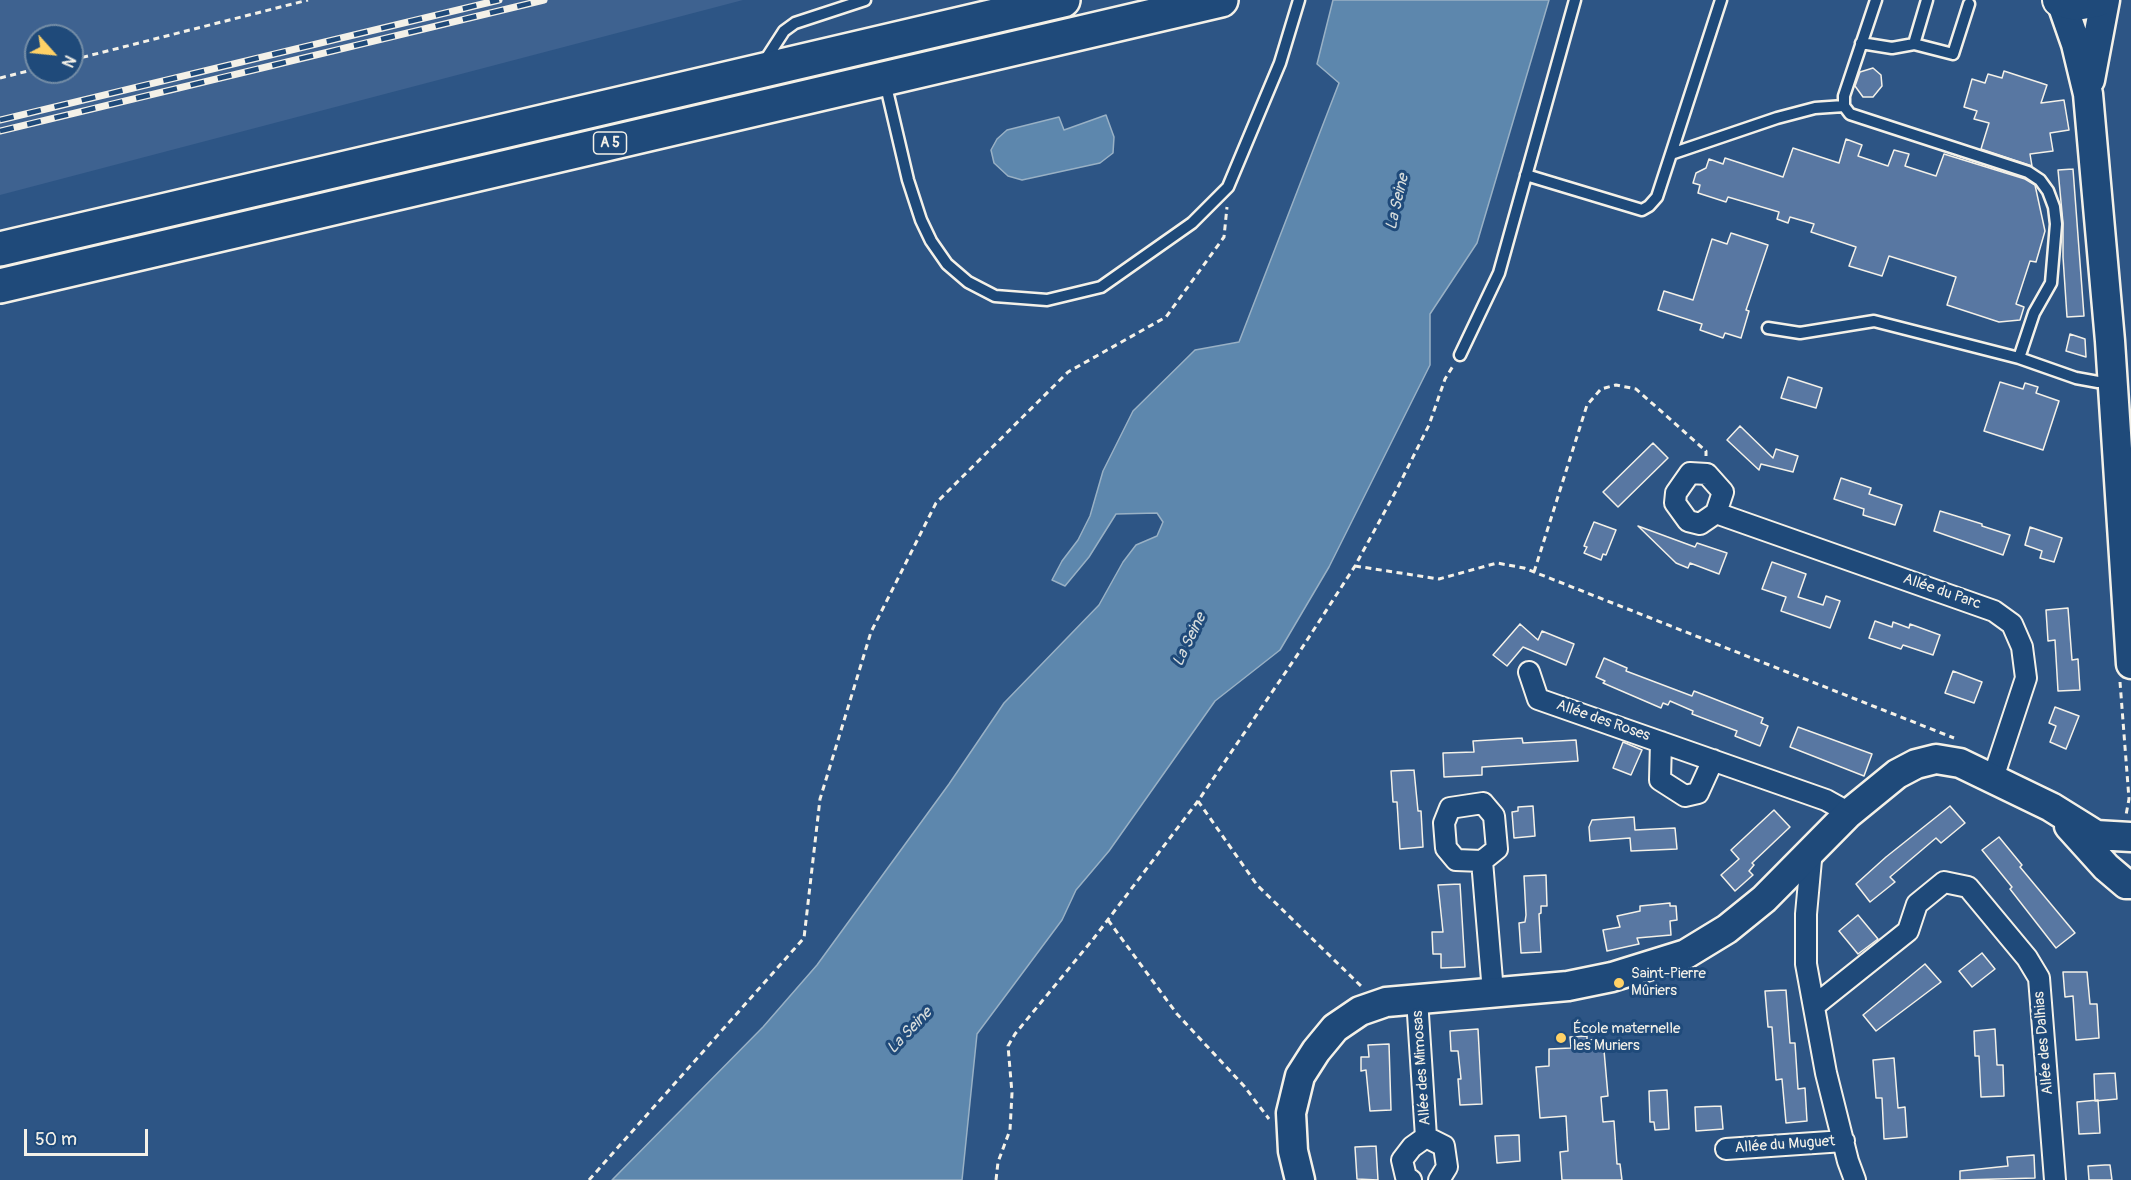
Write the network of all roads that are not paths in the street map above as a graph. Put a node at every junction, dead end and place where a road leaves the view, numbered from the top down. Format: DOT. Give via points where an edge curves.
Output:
graph roads {
  1 [pos="865,0"];
  2 [pos="1063,0"];
  3 [pos="1221,0"];
  4 [pos="1299,0"];
  5 [pos="1575,0"];
  6 [pos="1721,0"];
  7 [pos="1876,0"];
  8 [pos="1927,0"];
  9 [pos="2098,0"];
  10 [pos="2105,0"];
  11 [pos="2060,1"];
  12 [pos="1969,4"];
  13 [pos="1861,43"];
  14 [pos="1914,44"];
  15 [pos="757,72"];
  16 [pos="885,79"];
  17 [pos="2088,94"];
  18 [pos="1844,106"];
  19 [pos="1671,154"];
  20 [pos="1526,175"];
  21 [pos="0,249"];
  22 [pos="0,286"];
  23 [pos="1768,328"];
  24 [pos="1460,355"];
  25 [pos="2019,358"];
  26 [pos="2112,381"];
  27 [pos="1716,513"];
  28 [pos="2131,664"];
  29 [pos="1529,672"];
  30 [pos="1661,742"];
  31 [pos="1713,760"];
  32 [pos="1994,778"];
  33 [pos="2051,807"];
  34 [pos="1848,814"];
  35 [pos="2131,837"];
  36 [pos="1812,849"];
  37 [pos="1482,861"];
  38 [pos="2131,884"];
  39 [pos="1492,992"];
  40 [pos="1417,999"];
  41 [pos="1814,1006"];
  42 [pos="1426,1137"];
  43 [pos="1844,1141"];
  44 [pos="1726,1149"];
  45 [pos="1300,1180"];
  46 [pos="1411,1180"];
  47 [pos="1439,1180"];
  48 [pos="1855,1180"];
  49 [pos="2055,1180"];
  1 -- 15 [label="lane" via="795,23 784,31"];
  2 -- 15 [label="highway, A 5"];
  3 -- 16 [label="highway, A 5"];
  4 -- 16 [label="lane" via="1280,63 1228,187 1192,223 1101,286 1047,300 995,296 968,282 947,264 921,220"];
  5 -- 20 [label="lane"];
  6 -- 19 [label="lane"];
  7 -- 13 [label="lane"];
  8 -- 14 [label="lane"];
  9 -- 11 [label="main road" via="2076,4"];
  10 -- 17 [label="street"];
  11 -- 17 [label="street"];
  12 -- 14 [label="lane" via="1953,54"];
  13 -- 14 [label="lane" via="1892,48"];
  13 -- 18 [label="lane"];
  15 -- 21 [label="highway, A 5"];
  16 -- 22 [label="highway, A 5"];
  17 -- 26 [label="street"];
  18 -- 19 [label="lane" via="1815,108 1777,118"];
  18 -- 25 [label="lane" via="1850,114 2028,172 2048,191 2056,224 2051,283 2034,313"];
  19 -- 20 [label="lane" via="1657,197 1642,210"];
  20 -- 24 [label="lane" via="1499,273"];
  23 -- 25 [label="lane" via="1800,333 1874,321"];
  25 -- 26 [label="lane" via="2076,378"];
  26 -- 28 [label="street"];
  27 -- 27 [label="street" via="1700,524 1688,520 1675,503 1676,493 1690,473 1707,474 1723,492"];
  27 -- 32 [label="street, Allée du Parc" via="1994,611 2012,624 2022,647 2026,678"];
  29 -- 30 [label="street, Allée des Roses" via="1539,699"];
  30 -- 31 [label="street, Allée des Roses"];
  30 -- 31 [label="street, Allée des Roses" via="1660,780 1685,796 1698,793"];
  31 -- 34 [label="street, Allée des Roses" via="1826,800"];
  32 -- 33 [label="street"];
  32 -- 34 [label="street" via="1946,778 1877,792"];
  33 -- 35 [label="street" via="2096,835"];
  33 -- 38 [label="street" via="2106,867"];
  34 -- 36 [label="street"];
  36 -- 39 [label="street" via="1764,899 1727,929 1686,954 1601,980"];
  36 -- 41 [label="street" via="1806,964"];
  37 -- 39 [label="street"];
  39 -- 40 [label="street"];
  40 -- 42 [label="street, Allée des Mimosas"];
  40 -- 45 [label="street" via="1386,1002 1360,1011 1335,1028 1316,1051 1300,1076 1291,1113 1293,1151"];
  41 -- 43 [label="street"];
  41 -- 49 [label="street, Allée des Dalhias" via="1908,931 1917,904 1944,882 1968,887 2039,978"];
  42 -- 46 [label="street, Allée des Mimosas" via="1402,1160 1406,1177"];
  42 -- 47 [label="street, Allée des Mimosas" via="1444,1146 1447,1167"];
  43 -- 44 [label="street, Allée du Muguet"];
  43 -- 48 [label="street"];
}
